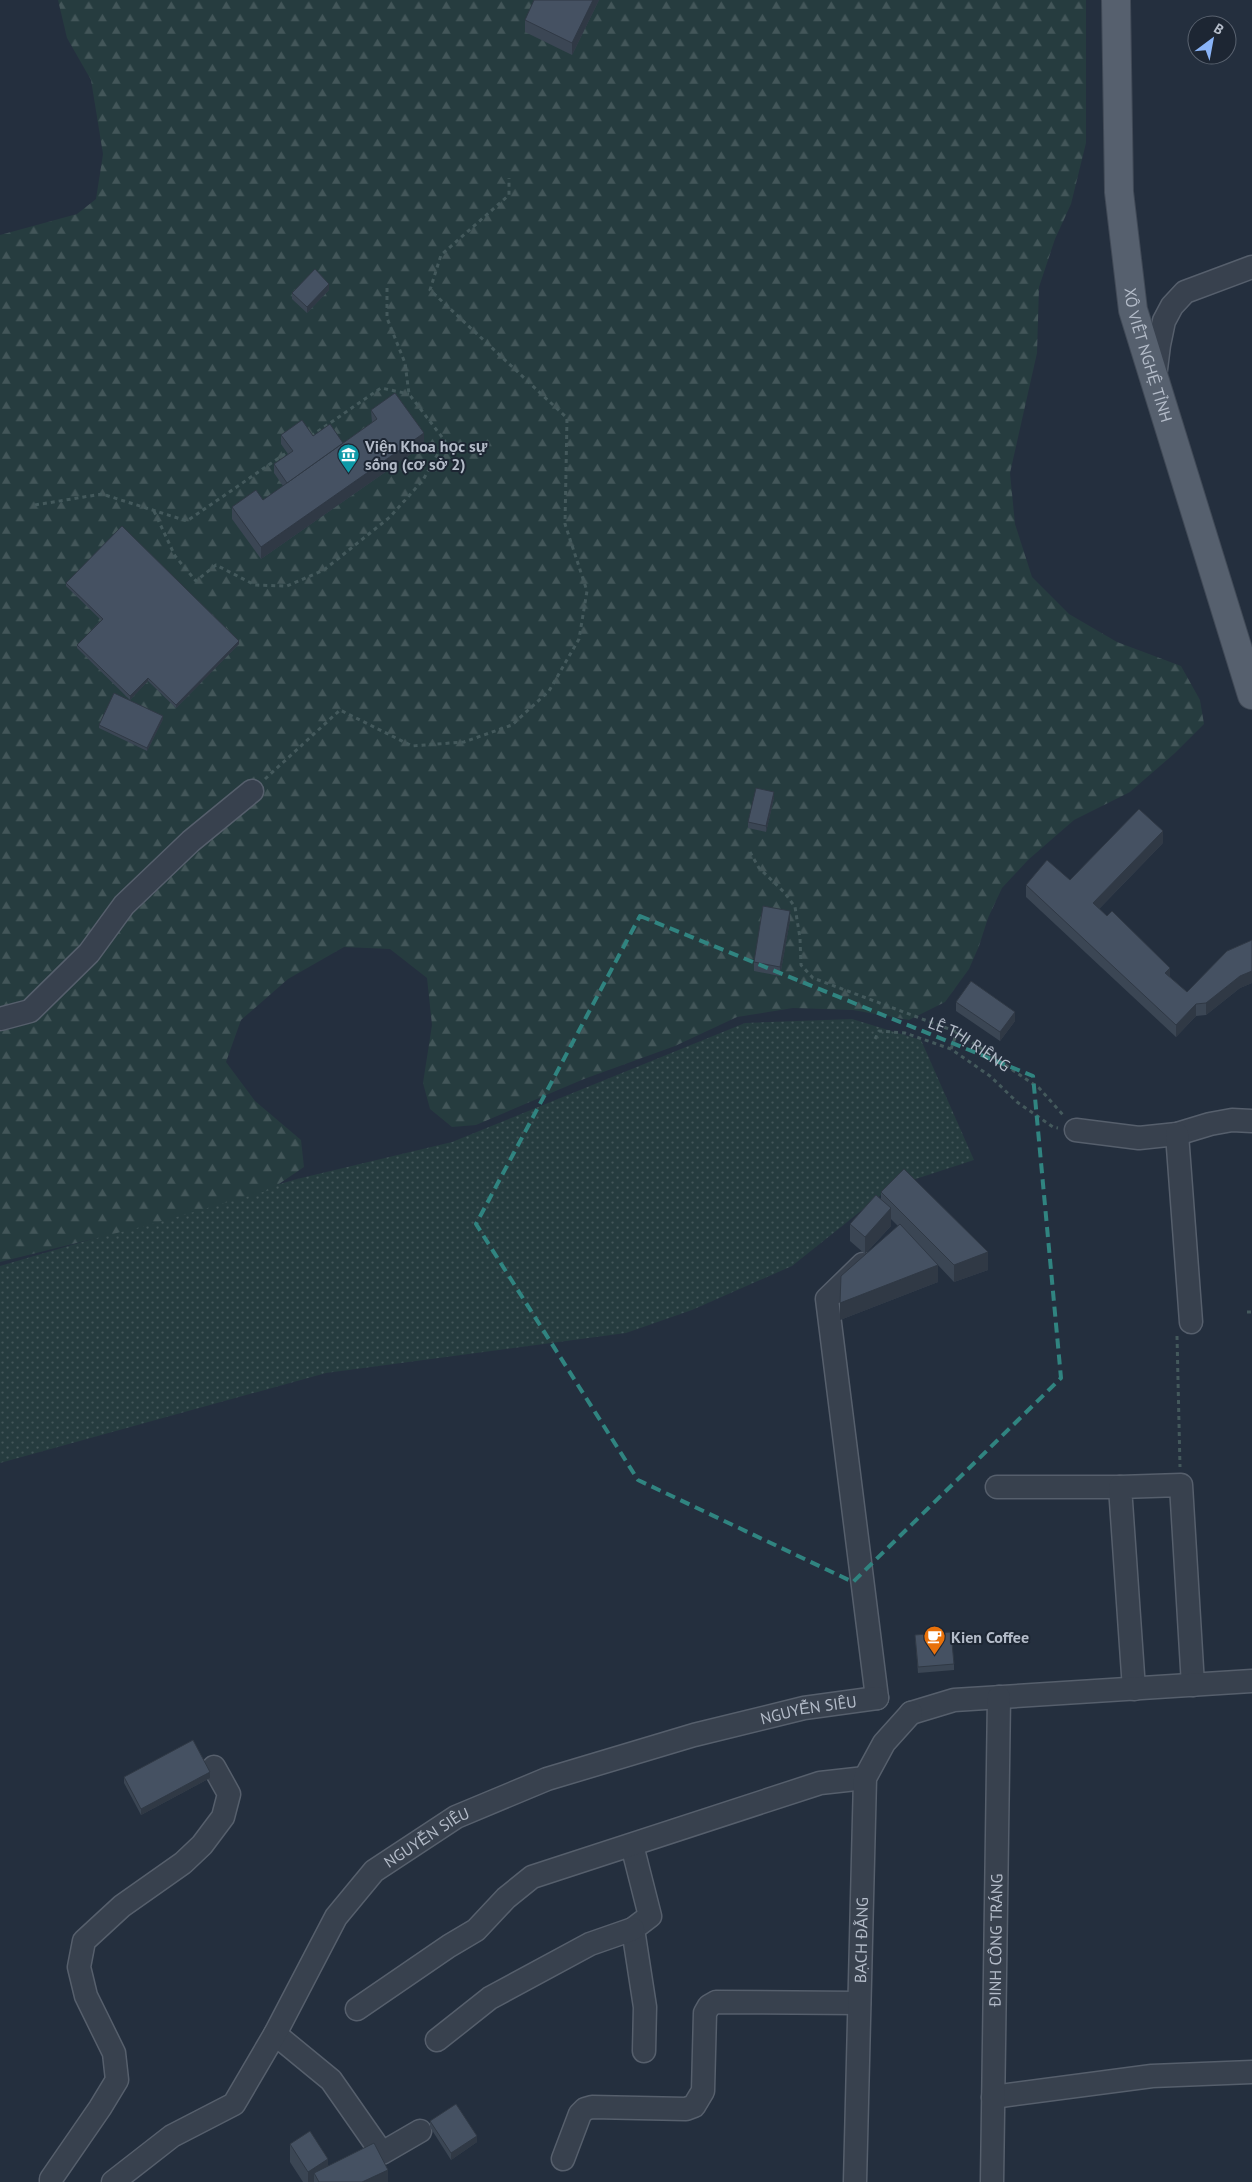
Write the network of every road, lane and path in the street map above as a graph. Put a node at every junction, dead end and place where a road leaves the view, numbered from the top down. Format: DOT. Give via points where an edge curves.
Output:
graph roads {
  1 [pos="1116,0"];
  2 [pos="509,178"];
  3 [pos="1252,267"];
  4 [pos="386,286"];
  5 [pos="1155,378"];
  6 [pos="409,394"];
  7 [pos="308,438"];
  8 [pos="292,449"];
  9 [pos="35,506"];
  10 [pos="154,511"];
  11 [pos="1252,695"];
  12 [pos="252,791"];
  13 [pos="750,852"];
  14 [pos="0,1019"];
  15 [pos="957,1032"];
  16 [pos="875,1039"];
  17 [pos="951,1049"];
  18 [pos="1252,1121"];
  19 [pos="1076,1130"];
  20 [pos="1176,1134"];
  21 [pos="876,1250"];
  22 [pos="1247,1312"];
  23 [pos="1252,1312"];
  24 [pos="1191,1322"];
  25 [pos="1180,1485"];
  26 [pos="997,1487"];
  27 [pos="1120,1487"];
  28 [pos="1252,1681"];
  29 [pos="1192,1685"];
  30 [pos="1134,1689"];
  31 [pos="877,1698"];
  32 [pos="999,1698"];
  33 [pos="910,1713"];
  34 [pos="214,1767"];
  35 [pos="865,1778"];
  36 [pos="632,1845"];
  37 [pos="633,1929"];
  38 [pos="860,2003"];
  39 [pos="357,2009"];
  40 [pos="275,2034"];
  41 [pos="437,2040"];
  42 [pos="644,2051"];
  43 [pos="1252,2072"];
  44 [pos="993,2097"];
  45 [pos="420,2131"];
  46 [pos="563,2159"];
  47 [pos="119,2179"];
  48 [pos="51,2182"];
  49 [pos="855,2182"];
  50 [pos="992,2182"];
  1 -- 5 [label="main road, XÔ VIẾT NGHỆ TỈNH" via="1119,192 1134,310"];
  2 -- 12 [label="path" via="509,195 441,255 430,290 567,418 565,524 587,591 579,639 548,691 512,725 464,742 412,746 340,710"];
  3 -- 5 [label="street" via="1185,292 1172,306 1163,329"];
  4 -- 6 [label="path" via="387,318 405,363"];
  5 -- 11 [label="main road, XÔ VIẾT NGHỆ TỈNH"];
  6 -- 7 [label="path" via="381,388"];
  6 -- 10 [label="path" via="445,441 423,480 390,517 324,570 287,586 255,585 216,565 196,581 175,556"];
  8 -- 10 [label="path" via="187,521"];
  9 -- 10 [label="path" via="102,494"];
  12 -- 14 [label="street" via="191,841 124,905 89,953 30,1011"];
  13 -- 15 [label="path, LÊ THỊ RIÊNG" via="758,868 795,907 801,965 813,978"];
  15 -- 17 [label="path"];
  15 -- 19 [label="path, LÊ THỊ RIÊNG" via="1039,1088"];
  16 -- 17 [label="path" via="879,1031 905,1032"];
  17 -- 19 [label="path" via="1053,1127"];
  18 -- 20 [label="street" via="1232,1120"];
  19 -- 20 [label="street" via="1139,1138"];
  20 -- 24 [label="street"];
  21 -- 31 [label="street" via="827,1299"];
  22 -- 23 [label="path"];
  24 -- 25 [label="path" via="1177,1322"];
  25 -- 27 [label="street"];
  25 -- 29 [label="street"];
  26 -- 27 [label="street"];
  27 -- 30 [label="street"];
  28 -- 29 [label="street"];
  29 -- 30 [label="street"];
  30 -- 32 [label="street"];
  31 -- 33 [label="street"];
  31 -- 40 [label="street, NGUYỄN SIÊU" via="804,1708 694,1735 547,1779 456,1817 374,1871 336,1917"];
  32 -- 33 [label="street" via="954,1700"];
  32 -- 44 [label="street, ĐINH CÔNG TRÁNG"];
  33 -- 35 [label="street, BẠCH ĐẰNG" via="884,1743"];
  34 -- 48 [label="street" via="229,1794 223,1817 183,1864 122,1906 84,1941 79,1967 86,1996 114,2053 117,2080"];
  35 -- 36 [label="street" via="820,1783"];
  35 -- 38 [label="street, BẠCH ĐẰNG"];
  36 -- 37 [label="street" via="650,1916"];
  36 -- 39 [label="street" via="532,1877 506,1898 476,1930"];
  37 -- 41 [label="street" via="590,1944 490,1998"];
  37 -- 42 [label="street" via="645,2007"];
  38 -- 46 [label="street" via="716,2002 705,2013 703,2091 694,2106 686,2109 592,2106 580,2114"];
  38 -- 49 [label="street, BẠCH ĐẰNG"];
  40 -- 45 [label="street" via="330,2080 382,2153"];
  40 -- 47 [label="street, NGUYỄN SIÊU" via="234,2104 172,2136"];
  43 -- 44 [label="street" via="1152,2076"];
  44 -- 50 [label="street, ĐINH CÔNG TRÁNG"];
}
